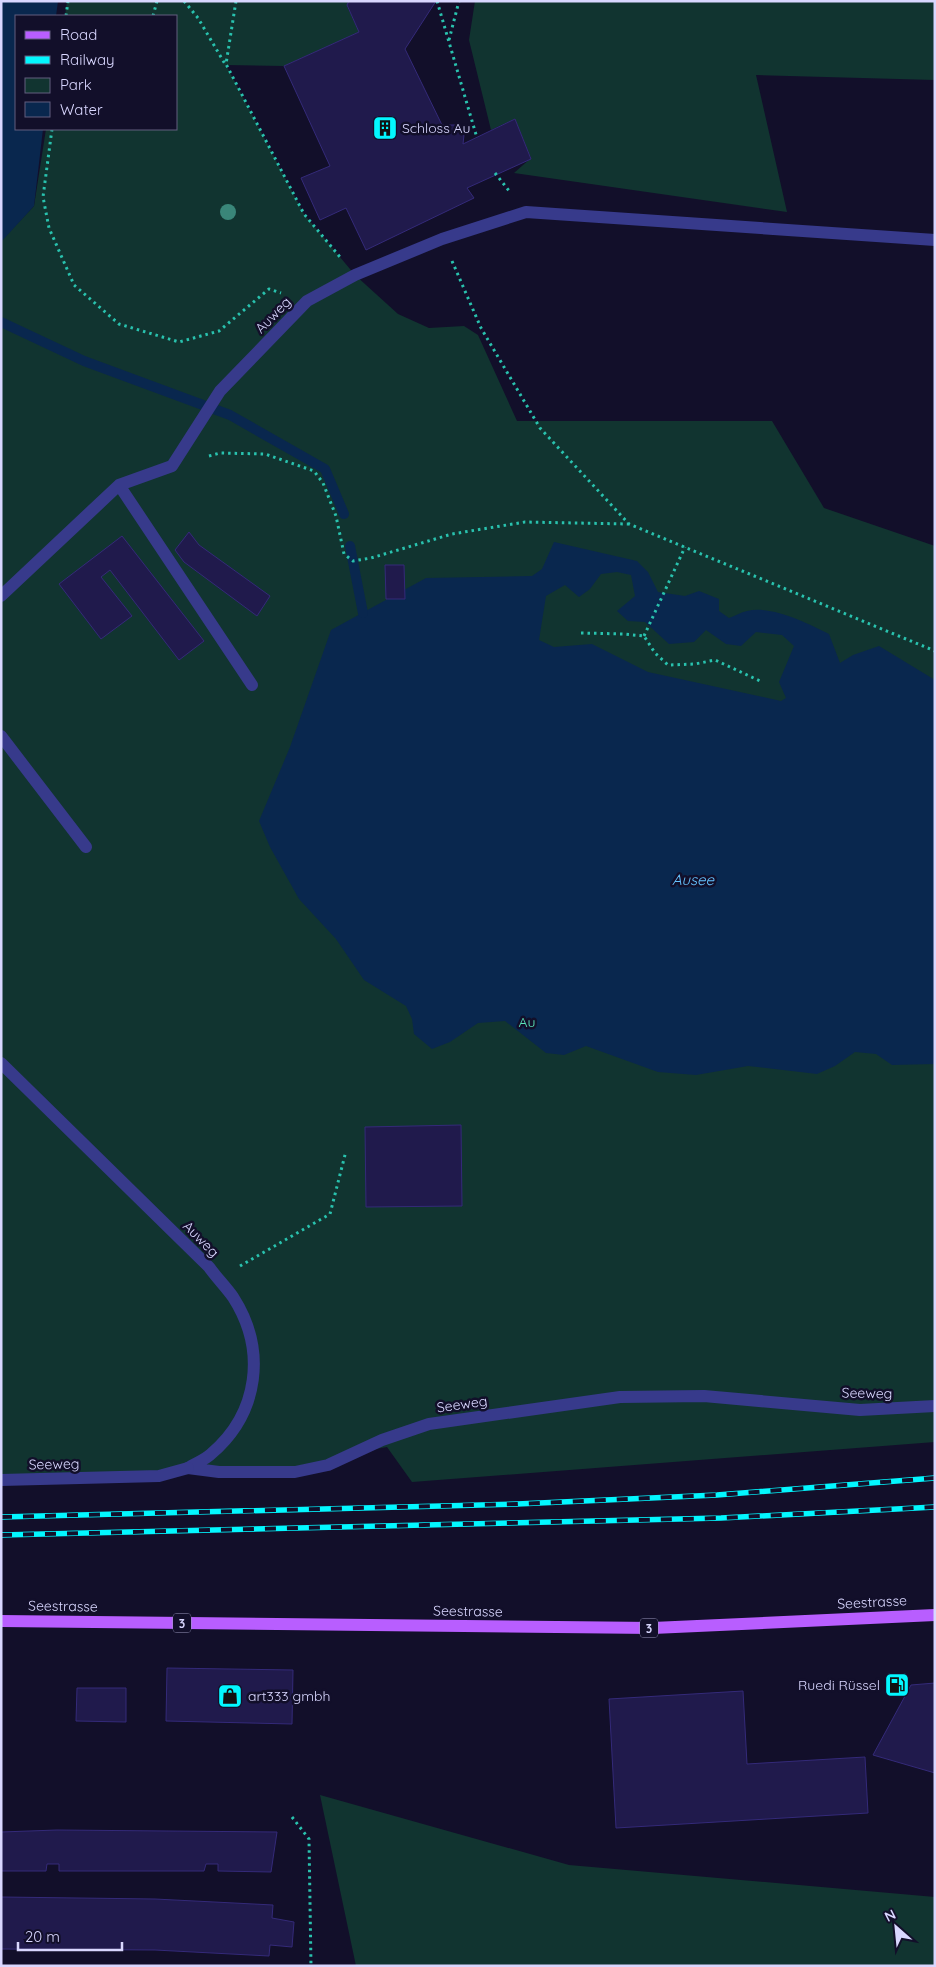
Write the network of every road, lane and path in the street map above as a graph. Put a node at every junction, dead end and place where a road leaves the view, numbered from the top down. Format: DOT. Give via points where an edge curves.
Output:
graph roads {
  1 [pos="68,1"];
  2 [pos="157,1"];
  3 [pos="184,1"];
  4 [pos="236,1"];
  5 [pos="437,1"];
  6 [pos="459,1"];
  7 [pos="66,15"];
  8 [pos="152,15"];
  9 [pos="448,41"];
  10 [pos="226,64"];
  11 [pos="52,130"];
  12 [pos="476,138"];
  13 [pos="442,239"];
  14 [pos="935,240"];
  15 [pos="354,275"];
  16 [pos="307,301"];
  17 [pos="172,466"];
  18 [pos="119,485"];
  19 [pos="629,524"];
  20 [pos="685,548"];
  21 [pos="1,596"];
  22 [pos="581,633"];
  23 [pos="644,636"];
  24 [pos="935,651"];
  25 [pos="760,681"];
  26 [pos="252,685"];
  27 [pos="1,736"];
  28 [pos="86,847"];
  29 [pos="1,1063"];
  30 [pos="346,1151"];
  31 [pos="218,1280"];
  32 [pos="935,1406"];
  33 [pos="188,1468"];
  34 [pos="1,1480"];
  35 [pos="935,1615"];
  36 [pos="1,1621"];
  37 [pos="292,1817"];
  38 [pos="311,1966"];
  1 -- 7 [label="path"];
  2 -- 8 [label="path"];
  3 -- 10 [label="path"];
  4 -- 10 [label="path"];
  5 -- 9 [label="path"];
  6 -- 9 [label="path"];
  9 -- 12 [label="path"];
  10 -- 15 [label="path" via="304,214"];
  11 -- 16 [label="path" via="43,196 49,228 74,285 119,324 179,342 219,331 270,289"];
  13 -- 14 [label="street, Auweg" via="526,212"];
  13 -- 15 [label="street, Auweg"];
  13 -- 19 [label="path" via="481,328 540,428"];
  15 -- 16 [label="street, Auweg"];
  16 -- 17 [label="street, Auweg" via="220,391"];
  17 -- 18 [label="street"];
  17 -- 19 [label="path" via="220,452 265,454 314,472 323,483 336,516 344,554 353,561 452,534 525,522"];
  18 -- 21 [label="street"];
  18 -- 26 [label="street"];
  19 -- 20 [label="path"];
  20 -- 23 [label="path"];
  20 -- 24 [label="path"];
  22 -- 23 [label="path"];
  23 -- 25 [label="path" via="668,665 715,660"];
  27 -- 28 [label="street"];
  29 -- 31 [label="street, Auweg"];
  30 -- 31 [label="path" via="330,1214"];
  31 -- 33 [label="street, Auweg" via="233,1297 245,1321 255,1363 253,1384 246,1408 232,1433 210,1455"];
  32 -- 33 [label="street, Seeweg" via="860,1410 704,1396 620,1397 429,1424 382,1440 328,1465 295,1472 219,1472"];
  33 -- 34 [label="street, Seeweg" via="159,1476"];
  35 -- 36 [label="main road, Seestrasse / 3" via="653,1628"];
  37 -- 38 [label="path" via="309,1839"];
}
